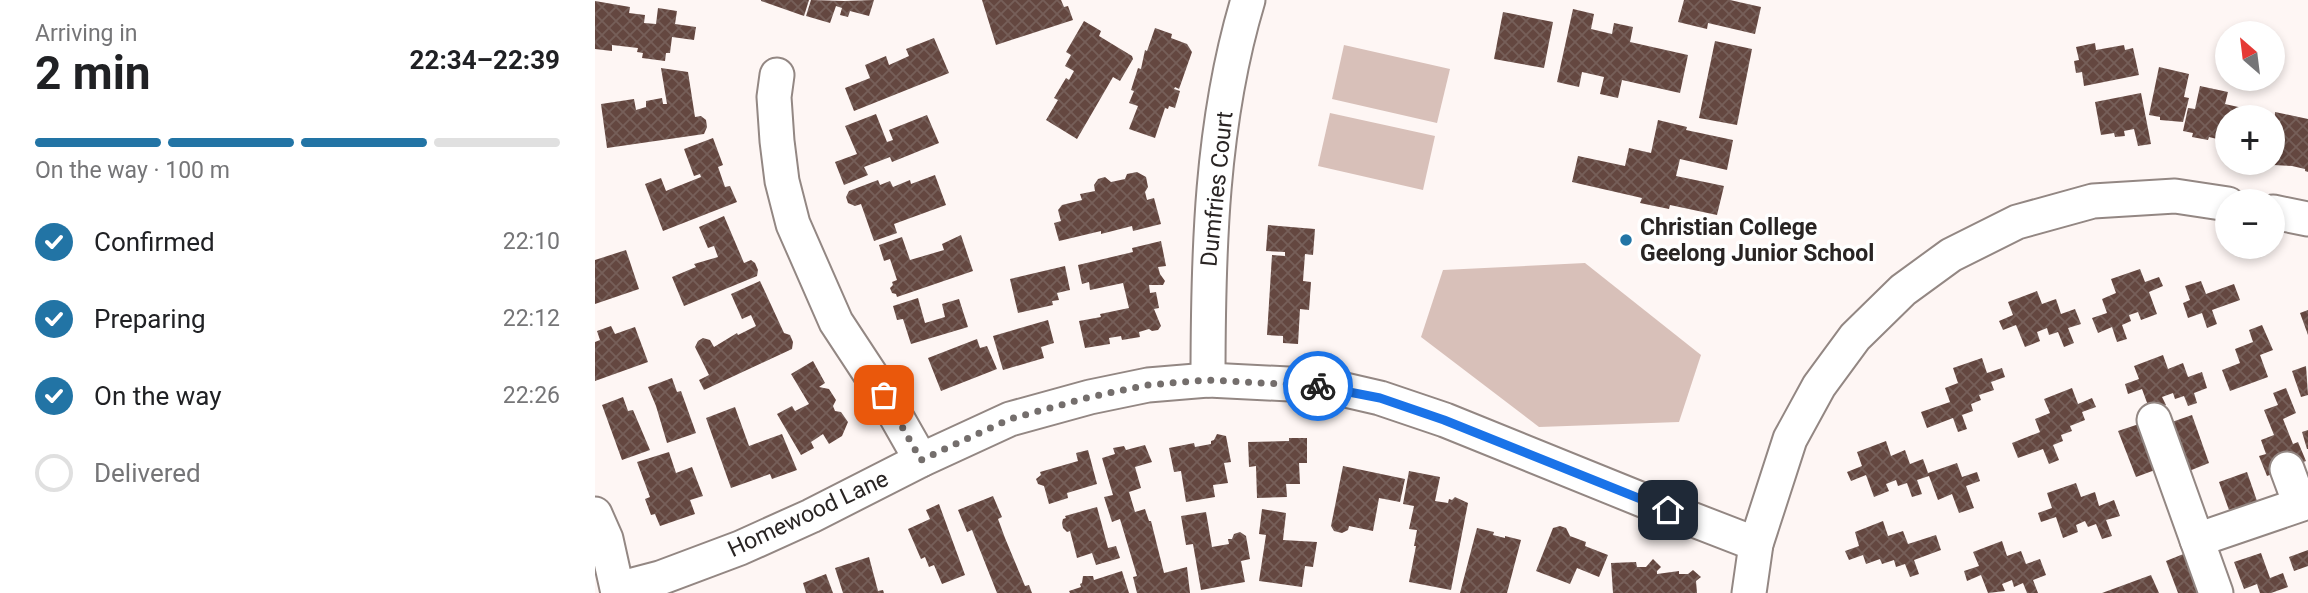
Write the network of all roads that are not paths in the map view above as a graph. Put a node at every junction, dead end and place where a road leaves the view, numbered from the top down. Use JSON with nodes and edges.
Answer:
{"nodes":[{"id":1,"x":1248,"y":0,"type":"edge"},
{"id":2,"x":777,"y":75,"type":"dead end"},
{"id":3,"x":2215,"y":202,"type":"edge"},
{"id":4,"x":2285,"y":214,"type":"edge"},
{"id":5,"x":2308,"y":219,"type":"edge"},
{"id":6,"x":1208,"y":380,"type":"junction"},
{"id":7,"x":2154,"y":420,"type":"dead end"},
{"id":8,"x":921,"y":460,"type":"junction"},
{"id":9,"x":2287,"y":470,"type":"dead end"},
{"id":10,"x":2304,"y":503,"type":"edge"},
{"id":11,"x":595,"y":514,"type":"edge"},
{"id":12,"x":2197,"y":540,"type":"junction"},
{"id":13,"x":1756,"y":544,"type":"junction"},
{"id":14,"x":618,"y":591,"type":"edge"},
{"id":15,"x":1749,"y":593,"type":"edge"},
{"id":16,"x":2216,"y":593,"type":"edge"}],
"edges":[{"from":1,"to":6,"type":"street","name":"Dumfries Court"},
{"from":2,"to":8,"type":"street"},
{"from":3,"to":13,"type":"street"},
{"from":4,"to":5,"type":"street"},
{"from":6,"to":8,"type":"street","name":"Homewood Lane"},
{"from":6,"to":13,"type":"street","name":"Homewood Lane"},
{"from":7,"to":12,"type":"street"},
{"from":8,"to":14,"type":"street","name":"Homewood Lane"},
{"from":9,"to":10,"type":"street"},
{"from":10,"to":12,"type":"street"},
{"from":11,"to":14,"type":"street"},
{"from":12,"to":16,"type":"street"},
{"from":13,"to":15,"type":"street"}]}
